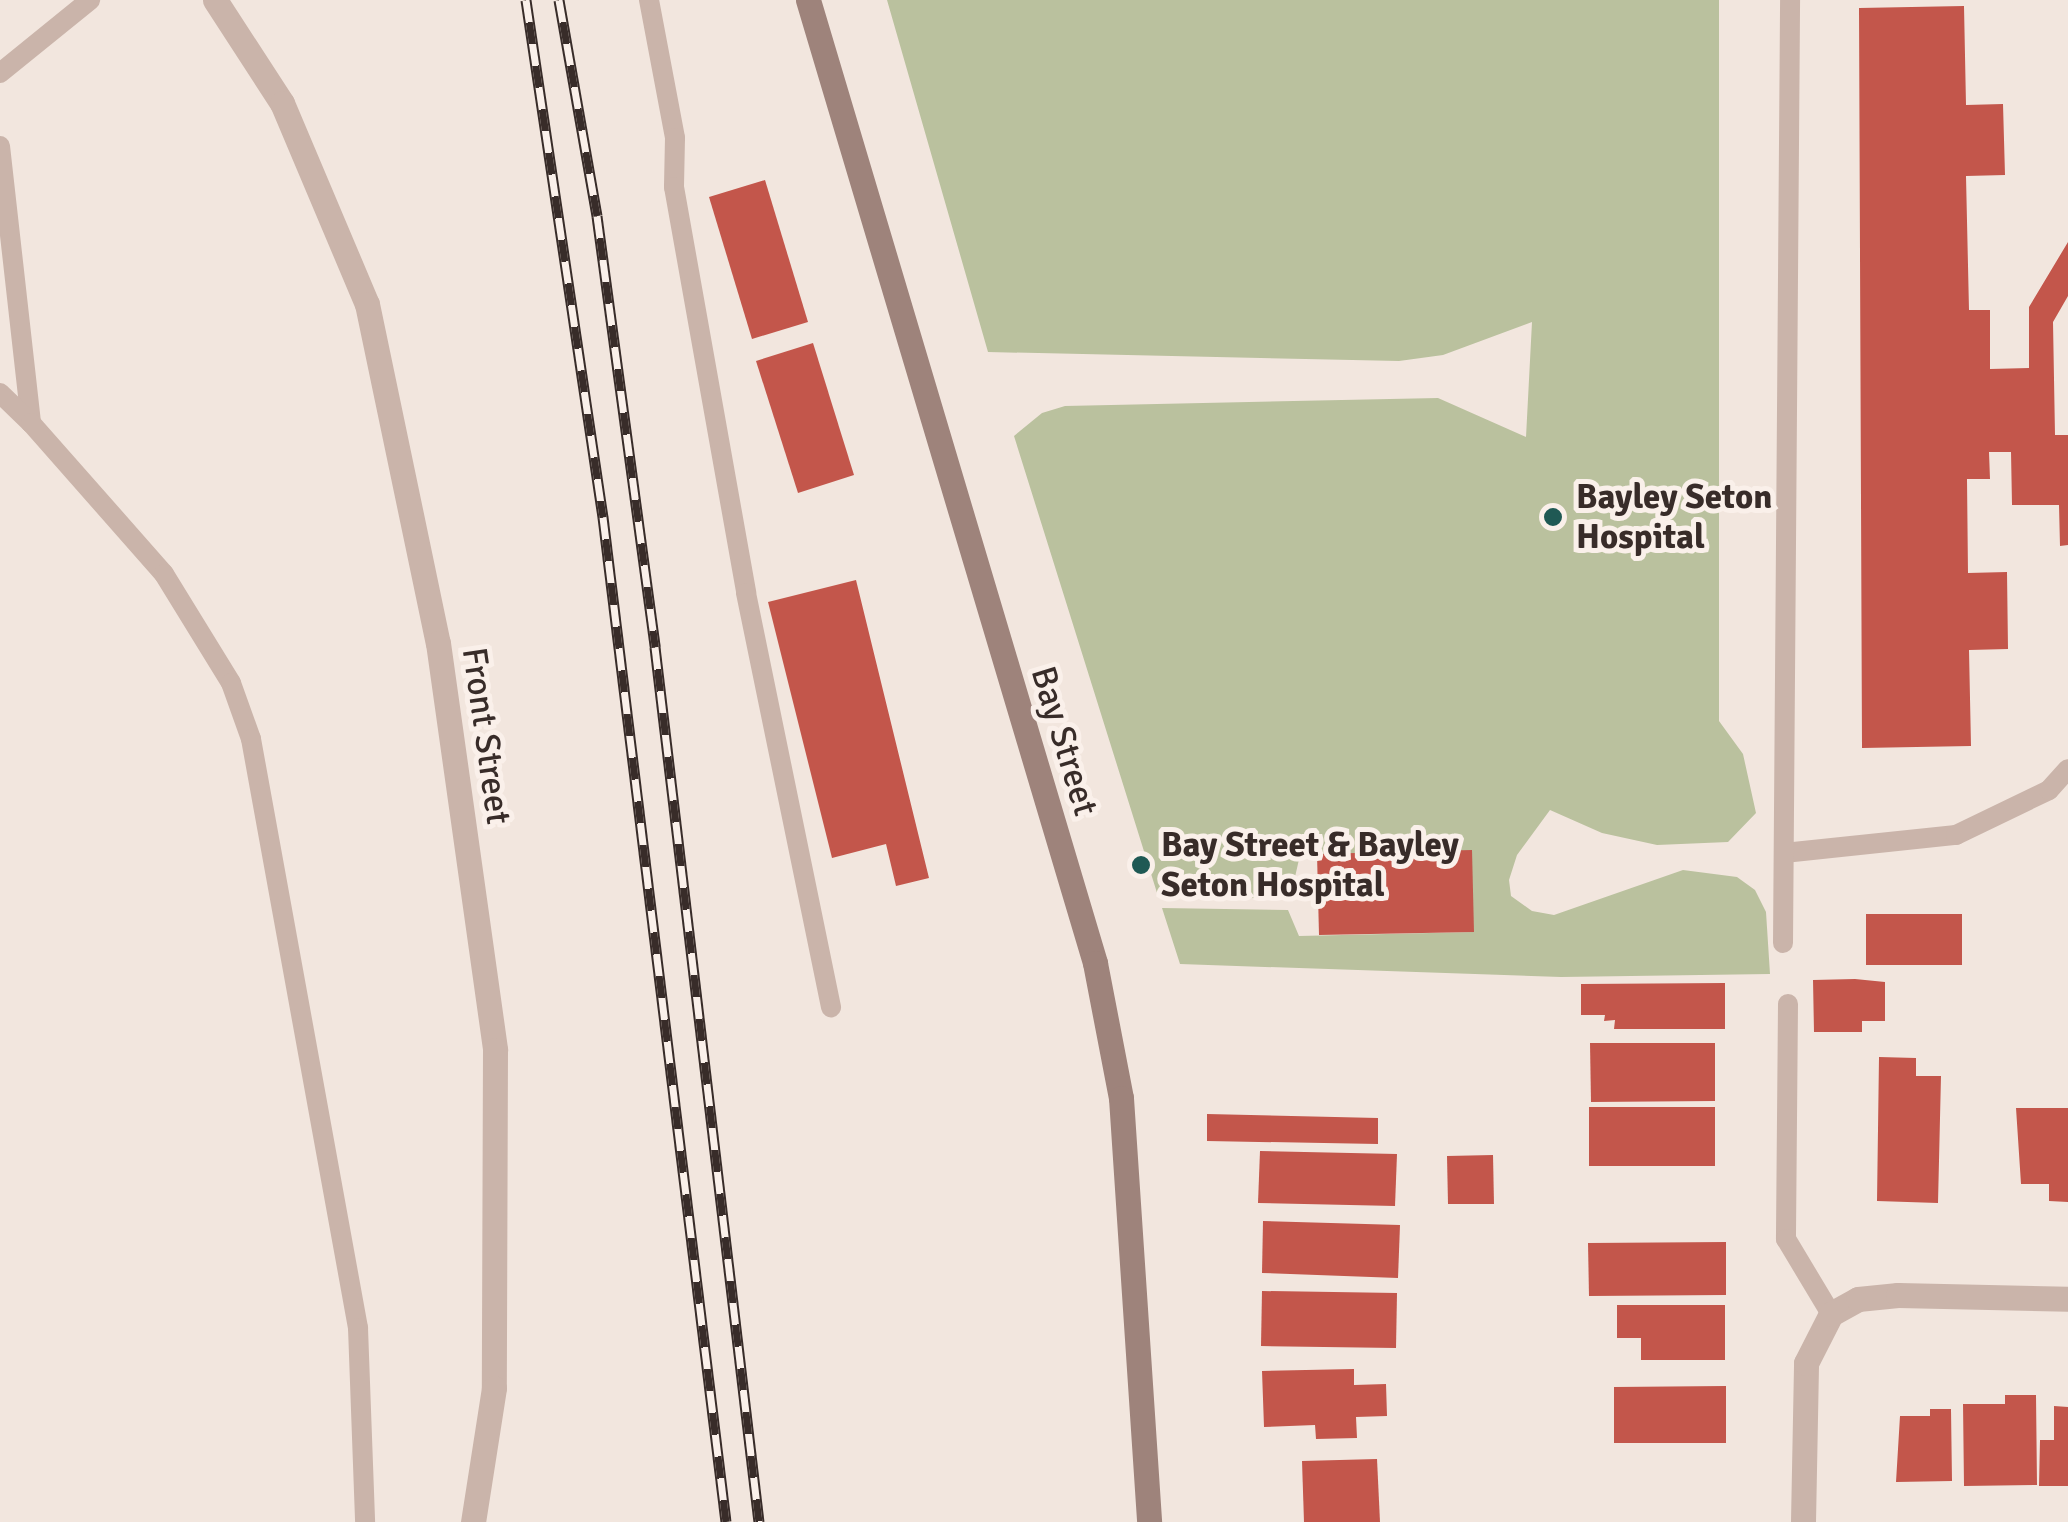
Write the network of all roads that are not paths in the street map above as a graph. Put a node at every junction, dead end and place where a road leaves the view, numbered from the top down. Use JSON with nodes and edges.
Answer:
{"nodes":[{"id":1,"x":90,"y":0,"type":"edge"},
{"id":2,"x":215,"y":0,"type":"edge"},
{"id":3,"x":649,"y":0,"type":"edge"},
{"id":4,"x":808,"y":0,"type":"edge"},
{"id":5,"x":1790,"y":0,"type":"edge"},
{"id":6,"x":0,"y":73,"type":"edge"},
{"id":7,"x":0,"y":146,"type":"edge"},
{"id":8,"x":0,"y":393,"type":"edge"},
{"id":9,"x":31,"y":423,"type":"junction"},
{"id":10,"x":2068,"y":769,"type":"edge"},
{"id":11,"x":1784,"y":852,"type":"junction"},
{"id":12,"x":1783,"y":942,"type":"dead end"},
{"id":13,"x":1788,"y":1004,"type":"dead end"},
{"id":14,"x":831,"y":1007,"type":"dead end"},
{"id":15,"x":2068,"y":1298,"type":"edge"},
{"id":16,"x":1830,"y":1314,"type":"junction"},
{"id":17,"x":365,"y":1522,"type":"edge"},
{"id":18,"x":473,"y":1522,"type":"edge"},
{"id":19,"x":1149,"y":1522,"type":"edge"},
{"id":20,"x":1804,"y":1522,"type":"edge"}],
"edges":[{"from":1,"to":6,"type":"lane"},
{"from":2,"to":18,"type":"street","name":"Front Street"},
{"from":3,"to":14,"type":"lane"},
{"from":4,"to":19,"type":"main road","name":"Bay Street"},
{"from":5,"to":11,"type":"lane"},
{"from":7,"to":9,"type":"lane"},
{"from":8,"to":9,"type":"lane"},
{"from":9,"to":17,"type":"lane"},
{"from":10,"to":11,"type":"lane"},
{"from":11,"to":12,"type":"lane"},
{"from":13,"to":16,"type":"lane"},
{"from":15,"to":16,"type":"street"},
{"from":16,"to":20,"type":"street"}]}
